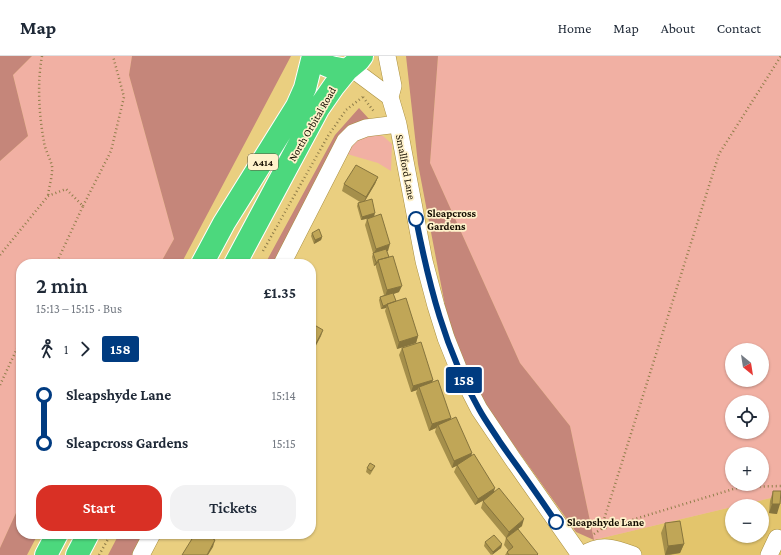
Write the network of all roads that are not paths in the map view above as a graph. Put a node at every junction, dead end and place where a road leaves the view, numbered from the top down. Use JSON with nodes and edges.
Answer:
{"nodes":[{"id":1,"x":314,"y":56,"type":"edge"},
{"id":2,"x":387,"y":56,"type":"edge"},
{"id":3,"x":353,"y":64,"type":"edge"},
{"id":4,"x":390,"y":98,"type":"junction"},
{"id":5,"x":398,"y":124,"type":"junction"},
{"id":6,"x":205,"y":259,"type":"edge"},
{"id":7,"x":238,"y":259,"type":"edge"},
{"id":8,"x":285,"y":259,"type":"edge"},
{"id":9,"x":777,"y":538,"type":"dead end"},
{"id":10,"x":54,"y":539,"type":"edge"},
{"id":11,"x":85,"y":539,"type":"edge"},
{"id":12,"x":149,"y":539,"type":"edge"},
{"id":13,"x":579,"y":552,"type":"edge"},
{"id":14,"x":46,"y":555,"type":"edge"},
{"id":15,"x":77,"y":555,"type":"edge"},
{"id":16,"x":141,"y":555,"type":"edge"},
{"id":17,"x":633,"y":555,"type":"edge"},
{"id":18,"x":769,"y":555,"type":"edge"}],
"edges":[{"from":1,"to":3,"type":"highway","number":"A414"},
{"from":1,"to":6,"type":"highway","name":"North Orbital Road","number":"A414"},
{"from":2,"to":4,"type":"street","name":"Smallford Lane"},
{"from":3,"to":4,"type":"street"},
{"from":3,"to":7,"type":"highway","name":"North Orbital Road","number":"A414"},
{"from":4,"to":5,"type":"street","name":"Smallford Lane"},
{"from":5,"to":8,"type":"street"},
{"from":5,"to":13,"type":"street","name":"Smallford Lane"},
{"from":9,"to":18,"type":"street"},
{"from":10,"to":14,"type":"highway"},
{"from":11,"to":15,"type":"highway"},
{"from":12,"to":16,"type":"street"},
{"from":13,"to":17,"type":"street"}]}
